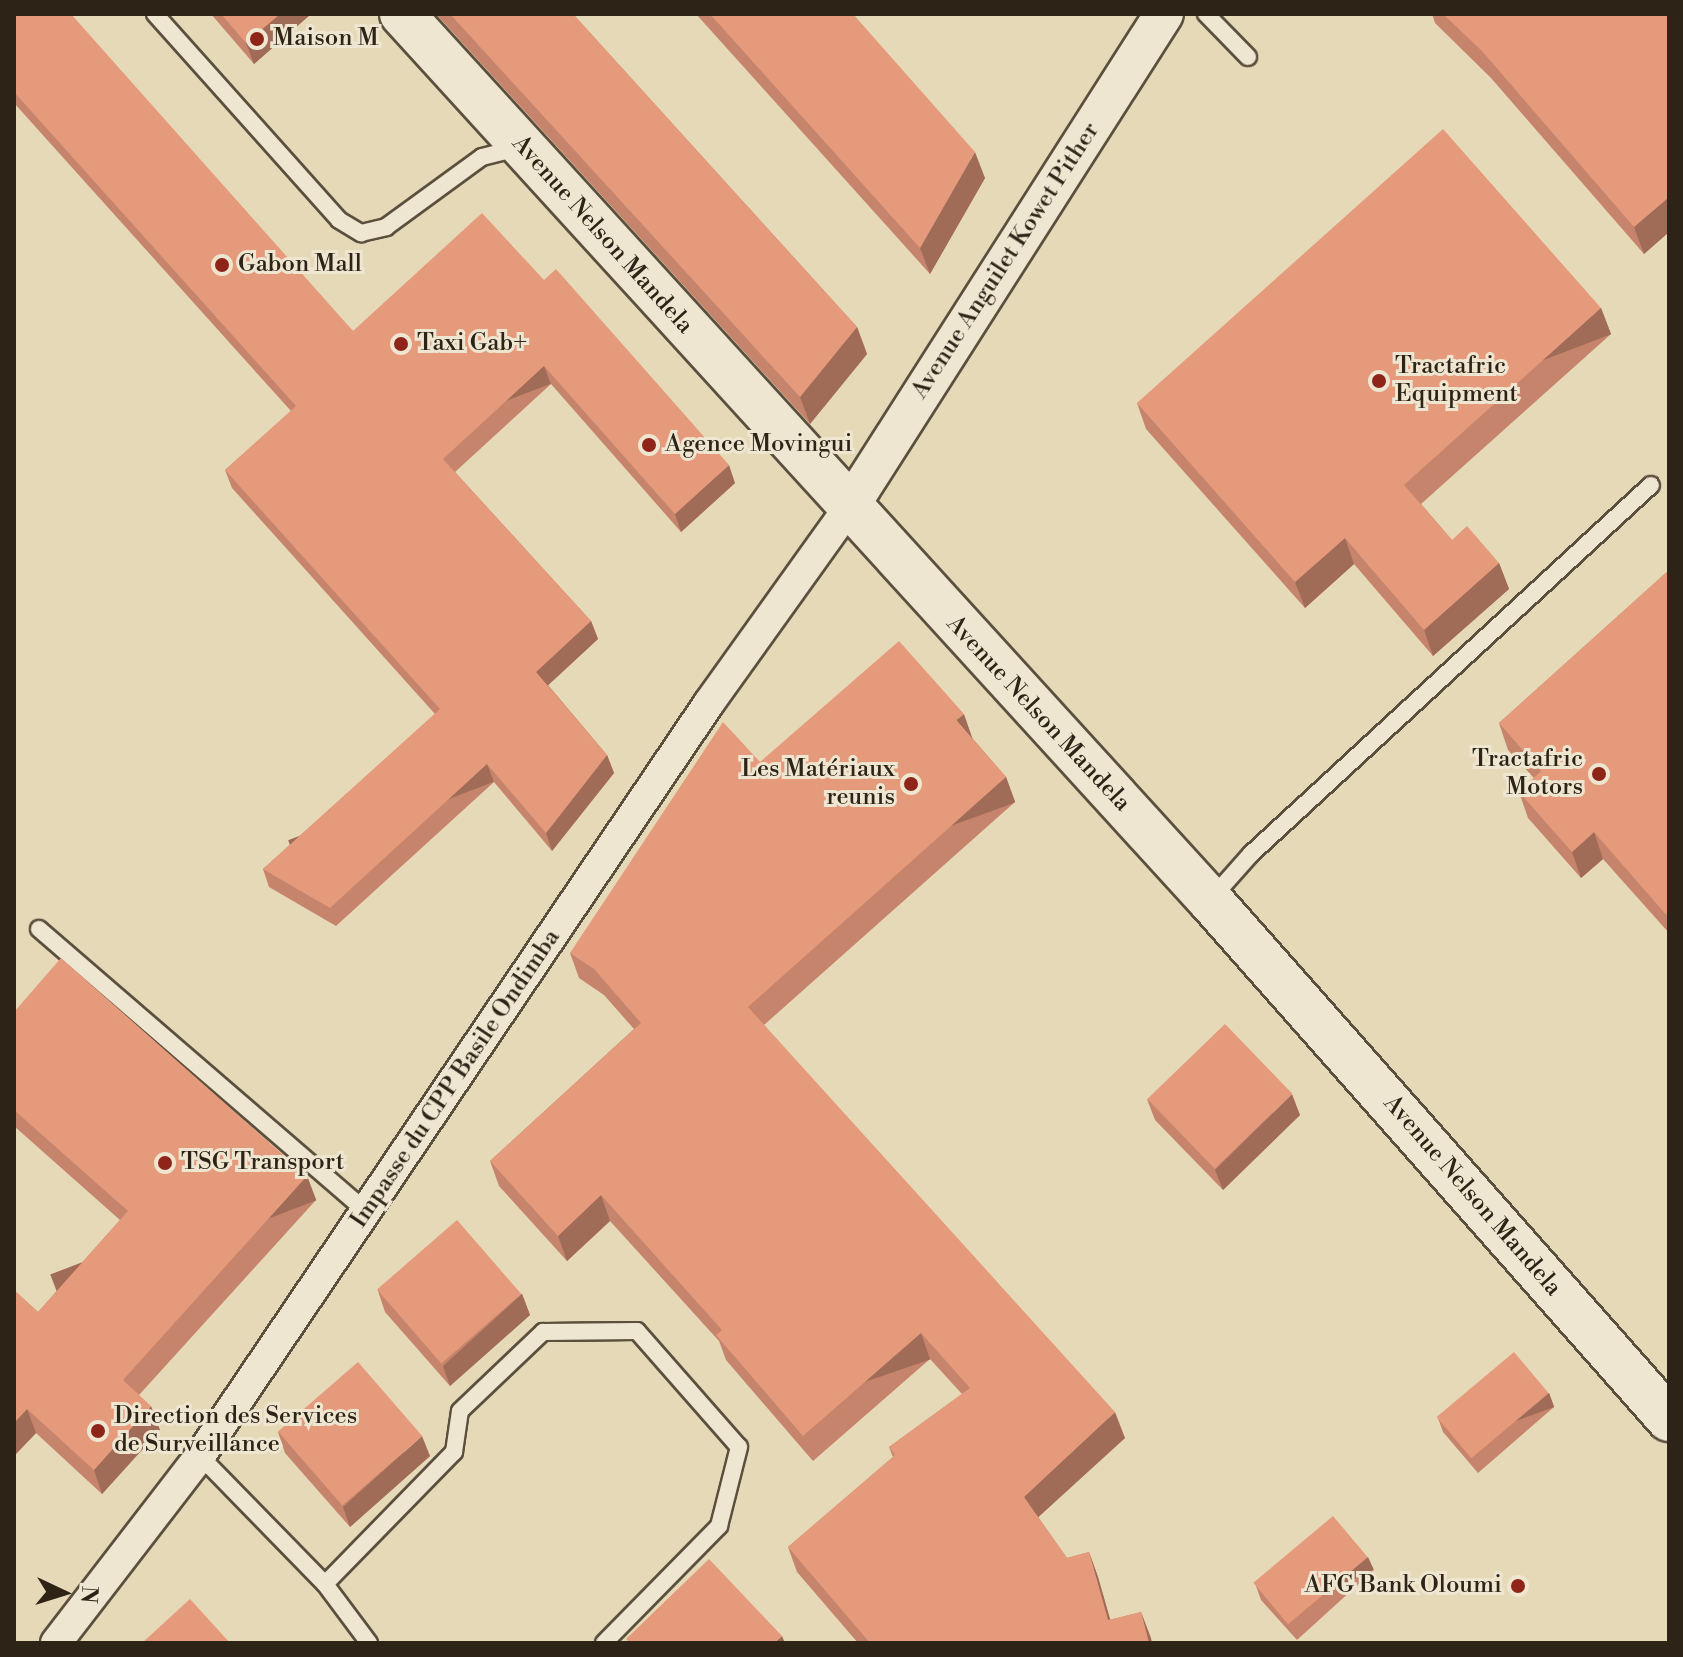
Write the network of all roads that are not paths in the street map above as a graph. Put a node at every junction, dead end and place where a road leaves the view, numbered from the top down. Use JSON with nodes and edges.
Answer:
{"nodes":[{"id":1,"x":155,"y":14,"type":"edge"},
{"id":2,"x":402,"y":14,"type":"edge"},
{"id":3,"x":1164,"y":14,"type":"edge"},
{"id":4,"x":1206,"y":14,"type":"edge"},
{"id":5,"x":1248,"y":57,"type":"dead end"},
{"id":6,"x":522,"y":146,"type":"junction"},
{"id":7,"x":1651,"y":485,"type":"dead end"},
{"id":8,"x":848,"y":509,"type":"junction"},
{"id":9,"x":1210,"y":900,"type":"junction"},
{"id":10,"x":39,"y":929,"type":"dead end"},
{"id":11,"x":367,"y":1212,"type":"junction"},
{"id":12,"x":1669,"y":1419,"type":"edge"},
{"id":13,"x":200,"y":1456,"type":"junction"},
{"id":14,"x":325,"y":1584,"type":"junction"},
{"id":15,"x":56,"y":1643,"type":"edge"},
{"id":16,"x":369,"y":1643,"type":"edge"},
{"id":17,"x":604,"y":1643,"type":"edge"}],
"edges":[{"from":1,"to":6,"type":"lane"},
{"from":2,"to":6,"type":"main road","name":"Avenue Nelson Mandela"},
{"from":3,"to":8,"type":"street","name":"Avenue Anguilet Kowet Pither"},
{"from":4,"to":5,"type":"lane"},
{"from":6,"to":8,"type":"main road","name":"Avenue Nelson Mandela"},
{"from":7,"to":9,"type":"lane"},
{"from":8,"to":9,"type":"main road","name":"Avenue Nelson Mandela"},
{"from":8,"to":11,"type":"street","name":"Impasse du CPP Basile Ondimba"},
{"from":9,"to":12,"type":"main road","name":"Avenue Nelson Mandela"},
{"from":10,"to":11,"type":"lane"},
{"from":11,"to":13,"type":"street","name":"Impasse du CPP Basile Ondimba"},
{"from":13,"to":14,"type":"lane"},
{"from":13,"to":15,"type":"street","name":"Impasse du CPP Basile Ondimba"},
{"from":14,"to":16,"type":"lane"},
{"from":14,"to":17,"type":"lane"}]}
